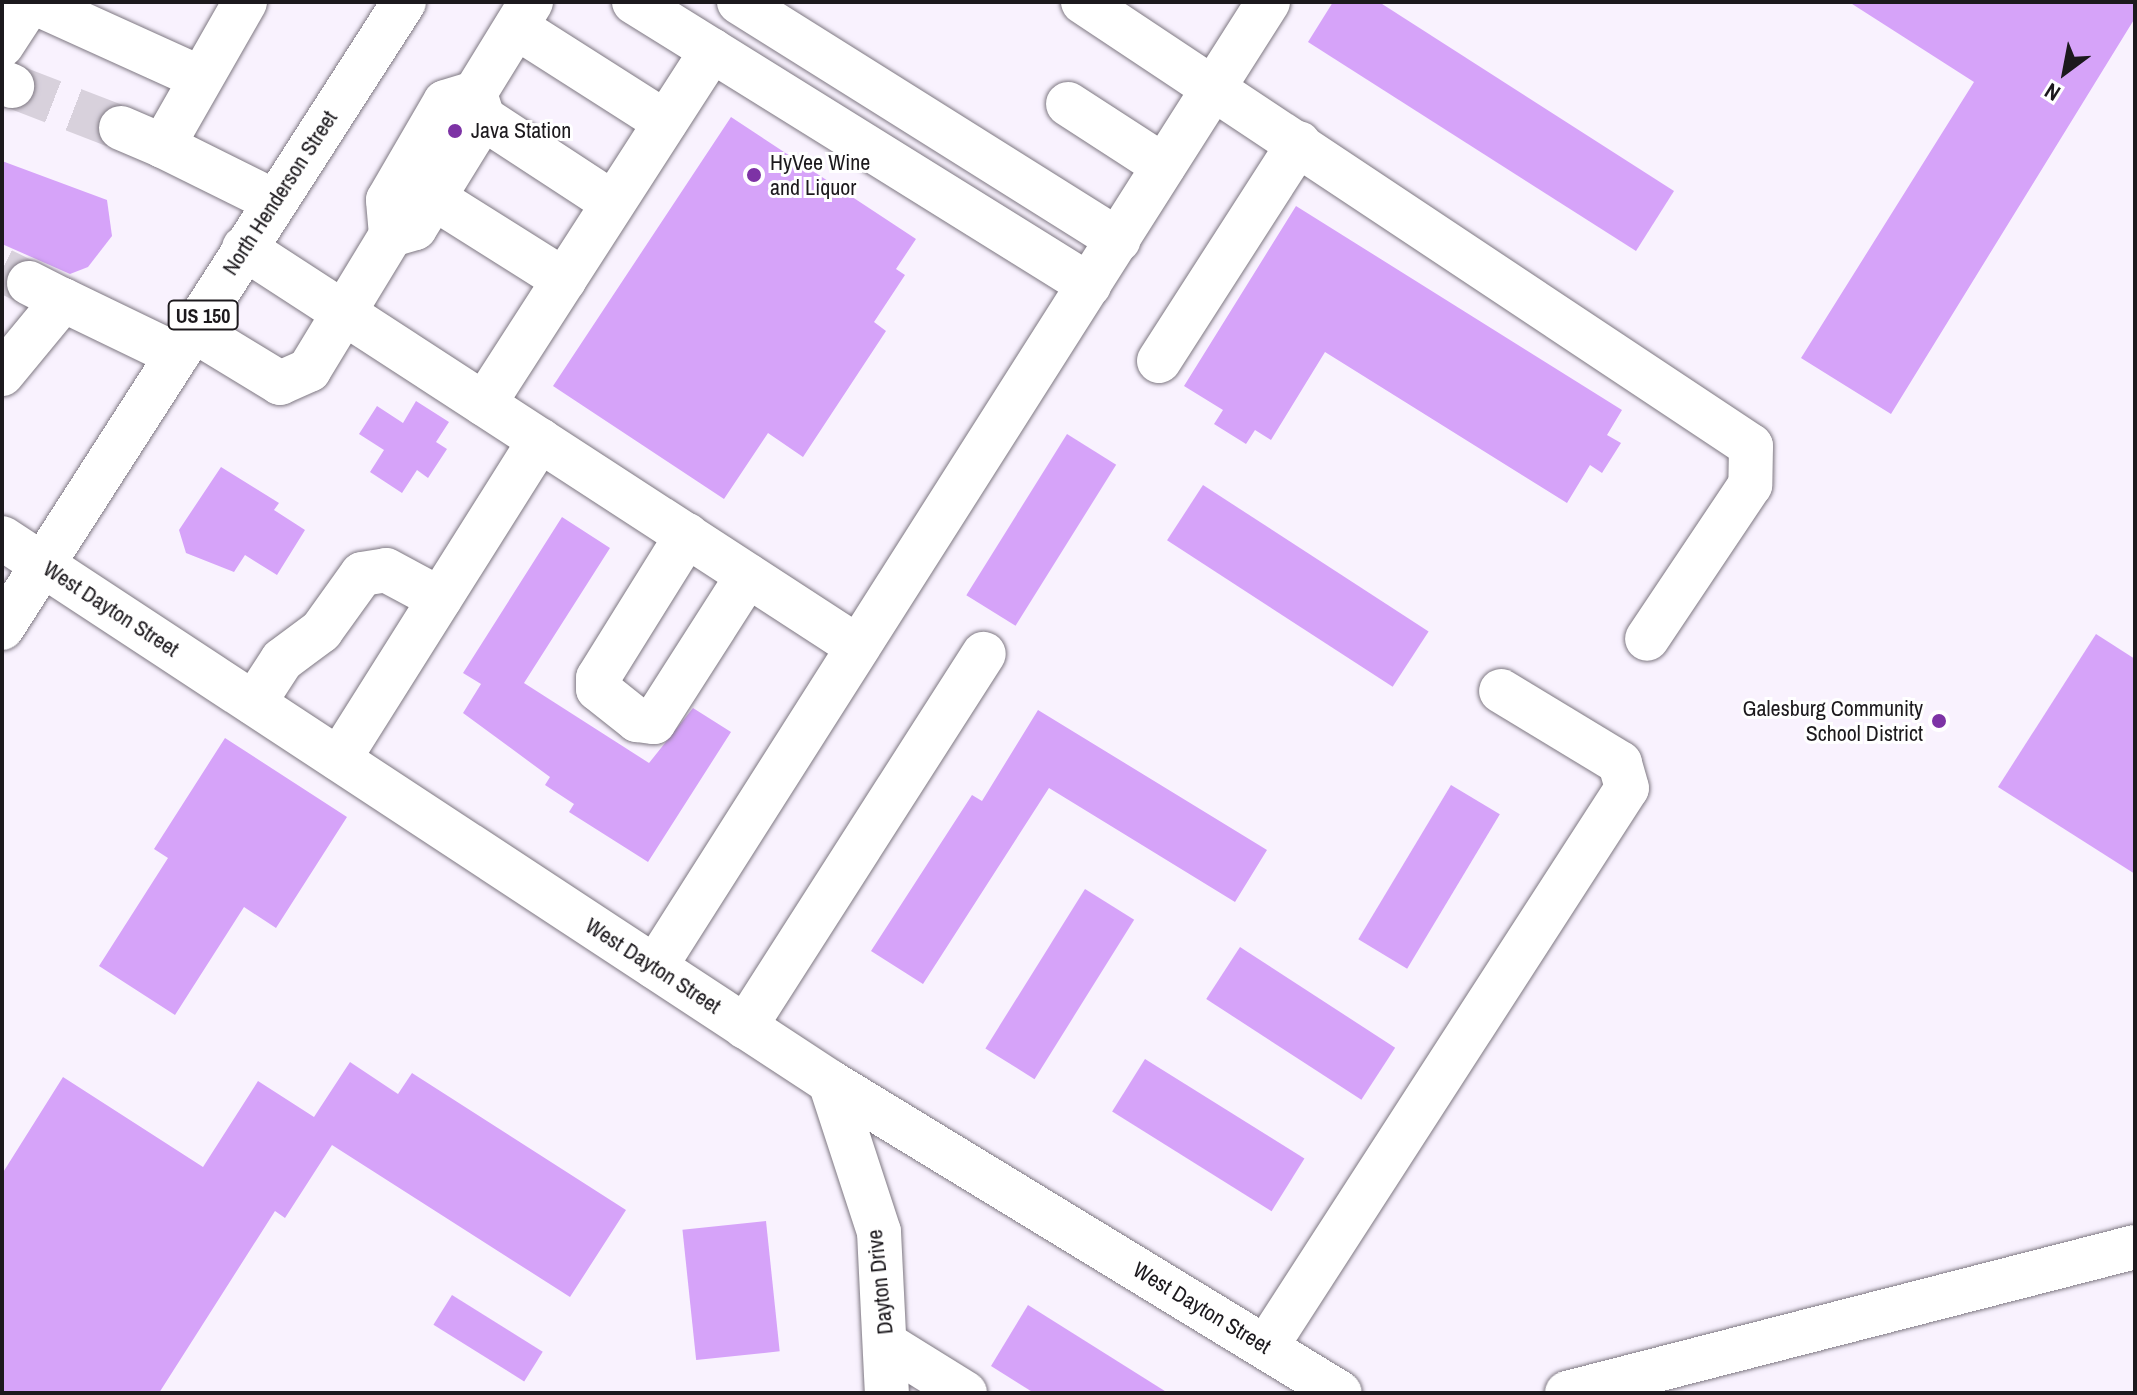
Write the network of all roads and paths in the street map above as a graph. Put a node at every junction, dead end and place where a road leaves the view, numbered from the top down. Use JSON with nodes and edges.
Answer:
{"nodes":[{"id":1,"x":32,"y":2,"type":"edge"},
{"id":2,"x":245,"y":2,"type":"edge"},
{"id":3,"x":404,"y":2,"type":"edge"},
{"id":4,"x":634,"y":2,"type":"edge"},
{"id":5,"x":739,"y":2,"type":"edge"},
{"id":6,"x":1083,"y":2,"type":"edge"},
{"id":7,"x":1268,"y":2,"type":"edge"},
{"id":8,"x":524,"y":15,"type":"edge"},
{"id":9,"x":712,"y":50,"type":"junction"},
{"id":10,"x":5,"y":71,"type":"edge"},
{"id":11,"x":198,"y":77,"type":"junction"},
{"id":12,"x":1214,"y":87,"type":"junction"},
{"id":13,"x":1068,"y":104,"type":"dead end"},
{"id":14,"x":479,"y":106,"type":"junction"},
{"id":15,"x":665,"y":122,"type":"junction"},
{"id":16,"x":121,"y":128,"type":"tunnel mouth"},
{"id":17,"x":1299,"y":143,"type":"junction"},
{"id":18,"x":163,"y":146,"type":"junction"},
{"id":19,"x":1164,"y":166,"type":"junction"},
{"id":20,"x":434,"y":198,"type":"junction"},
{"id":21,"x":274,"y":201,"type":"junction"},
{"id":22,"x":613,"y":203,"type":"junction"},
{"id":23,"x":391,"y":235,"type":"junction"},
{"id":24,"x":1118,"y":240,"type":"junction"},
{"id":25,"x":244,"y":248,"type":"junction"},
{"id":26,"x":564,"y":280,"type":"junction"},
{"id":27,"x":1089,"y":285,"type":"junction"},
{"id":28,"x":344,"y":313,"type":"junction"},
{"id":29,"x":185,"y":343,"type":"junction"},
{"id":30,"x":1159,"y":361,"type":"dead end"},
{"id":31,"x":2,"y":374,"type":"edge"},
{"id":32,"x":484,"y":404,"type":"junction"},
{"id":33,"x":540,"y":440,"type":"junction"},
{"id":34,"x":687,"y":535,"type":"junction"},
{"id":35,"x":2,"y":538,"type":"edge"},
{"id":36,"x":42,"y":564,"type":"junction"},
{"id":37,"x":748,"y":575,"type":"junction"},
{"id":38,"x":440,"y":599,"type":"junction"},
{"id":39,"x":2,"y":628,"type":"edge"},
{"id":40,"x":1647,"y":639,"type":"dead end"},
{"id":41,"x":858,"y":647,"type":"junction"},
{"id":42,"x":984,"y":654,"type":"dead end"},
{"id":43,"x":1501,"y":691,"type":"dead end"},
{"id":44,"x":254,"y":703,"type":"junction"},
{"id":45,"x":339,"y":759,"type":"junction"},
{"id":46,"x":655,"y":967,"type":"junction"},
{"id":47,"x":745,"y":1027,"type":"junction"},
{"id":48,"x":830,"y":1082,"type":"junction"},
{"id":49,"x":2135,"y":1247,"type":"edge"},
{"id":50,"x":886,"y":1344,"type":"junction"},
{"id":51,"x":1266,"y":1347,"type":"junction"},
{"id":52,"x":1327,"y":1385,"type":"edge"},
{"id":53,"x":887,"y":1393,"type":"edge"},
{"id":54,"x":965,"y":1393,"type":"edge"},
{"id":55,"x":1567,"y":1393,"type":"edge"}],
"edges":[{"from":1,"to":10,"type":"street"},
{"from":1,"to":11,"type":"street"},
{"from":2,"to":11,"type":"street"},
{"from":3,"to":21,"type":"street","name":"North Henderson Street","number":"US 150"},
{"from":4,"to":9,"type":"street"},
{"from":5,"to":24,"type":"street"},
{"from":6,"to":12,"type":"street"},
{"from":7,"to":12,"type":"street"},
{"from":8,"to":14,"type":"street"},
{"from":8,"to":15,"type":"street"},
{"from":9,"to":15,"type":"street"},
{"from":9,"to":27,"type":"street"},
{"from":11,"to":18,"type":"street"},
{"from":12,"to":17,"type":"street"},
{"from":12,"to":19,"type":"street"},
{"from":13,"to":19,"type":"street"},
{"from":14,"to":20,"type":"street"},
{"from":14,"to":22,"type":"street"},
{"from":14,"to":23,"type":"street"},
{"from":15,"to":22,"type":"street"},
{"from":16,"to":18,"type":"street"},
{"from":17,"to":30,"type":"street"},
{"from":17,"to":40,"type":"street"},
{"from":18,"to":21,"type":"street"},
{"from":19,"to":24,"type":"street"},
{"from":20,"to":23,"type":"street"},
{"from":20,"to":26,"type":"street"},
{"from":21,"to":25,"type":"street","name":"North Henderson Street","number":"US 150"},
{"from":22,"to":26,"type":"street"},
{"from":23,"to":28,"type":"street"},
{"from":24,"to":27,"type":"street"},
{"from":25,"to":28,"type":"street"},
{"from":25,"to":29,"type":"street","name":"North Henderson Street","number":"US 150"},
{"from":26,"to":32,"type":"street"},
{"from":27,"to":41,"type":"street"},
{"from":28,"to":29,"type":"street"},
{"from":28,"to":32,"type":"street"},
{"from":29,"to":31,"type":"street"},
{"from":29,"to":36,"type":"street","name":"North Henderson Street","number":"US 150"},
{"from":32,"to":33,"type":"street"},
{"from":33,"to":34,"type":"street"},
{"from":33,"to":38,"type":"street"},
{"from":34,"to":37,"type":"street"},
{"from":34,"to":37,"type":"street"},
{"from":35,"to":36,"type":"street","name":"West Dayton Street"},
{"from":36,"to":39,"type":"street","name":"North Henderson Street","number":"US 150"},
{"from":36,"to":44,"type":"street","name":"West Dayton Street"},
{"from":37,"to":41,"type":"street"},
{"from":38,"to":44,"type":"street"},
{"from":38,"to":45,"type":"street"},
{"from":41,"to":46,"type":"street"},
{"from":42,"to":47,"type":"street"},
{"from":43,"to":51,"type":"street"},
{"from":44,"to":45,"type":"street","name":"West Dayton Street"},
{"from":45,"to":46,"type":"street","name":"West Dayton Street"},
{"from":46,"to":47,"type":"street","name":"West Dayton Street"},
{"from":47,"to":48,"type":"street","name":"West Dayton Street"},
{"from":48,"to":50,"type":"street","name":"Dayton Drive"},
{"from":48,"to":51,"type":"street","name":"West Dayton Street"},
{"from":49,"to":55,"type":"street"},
{"from":50,"to":53,"type":"street","name":"Dayton Drive"},
{"from":50,"to":54,"type":"street"},
{"from":51,"to":52,"type":"street","name":"West Dayton Street"}]}
